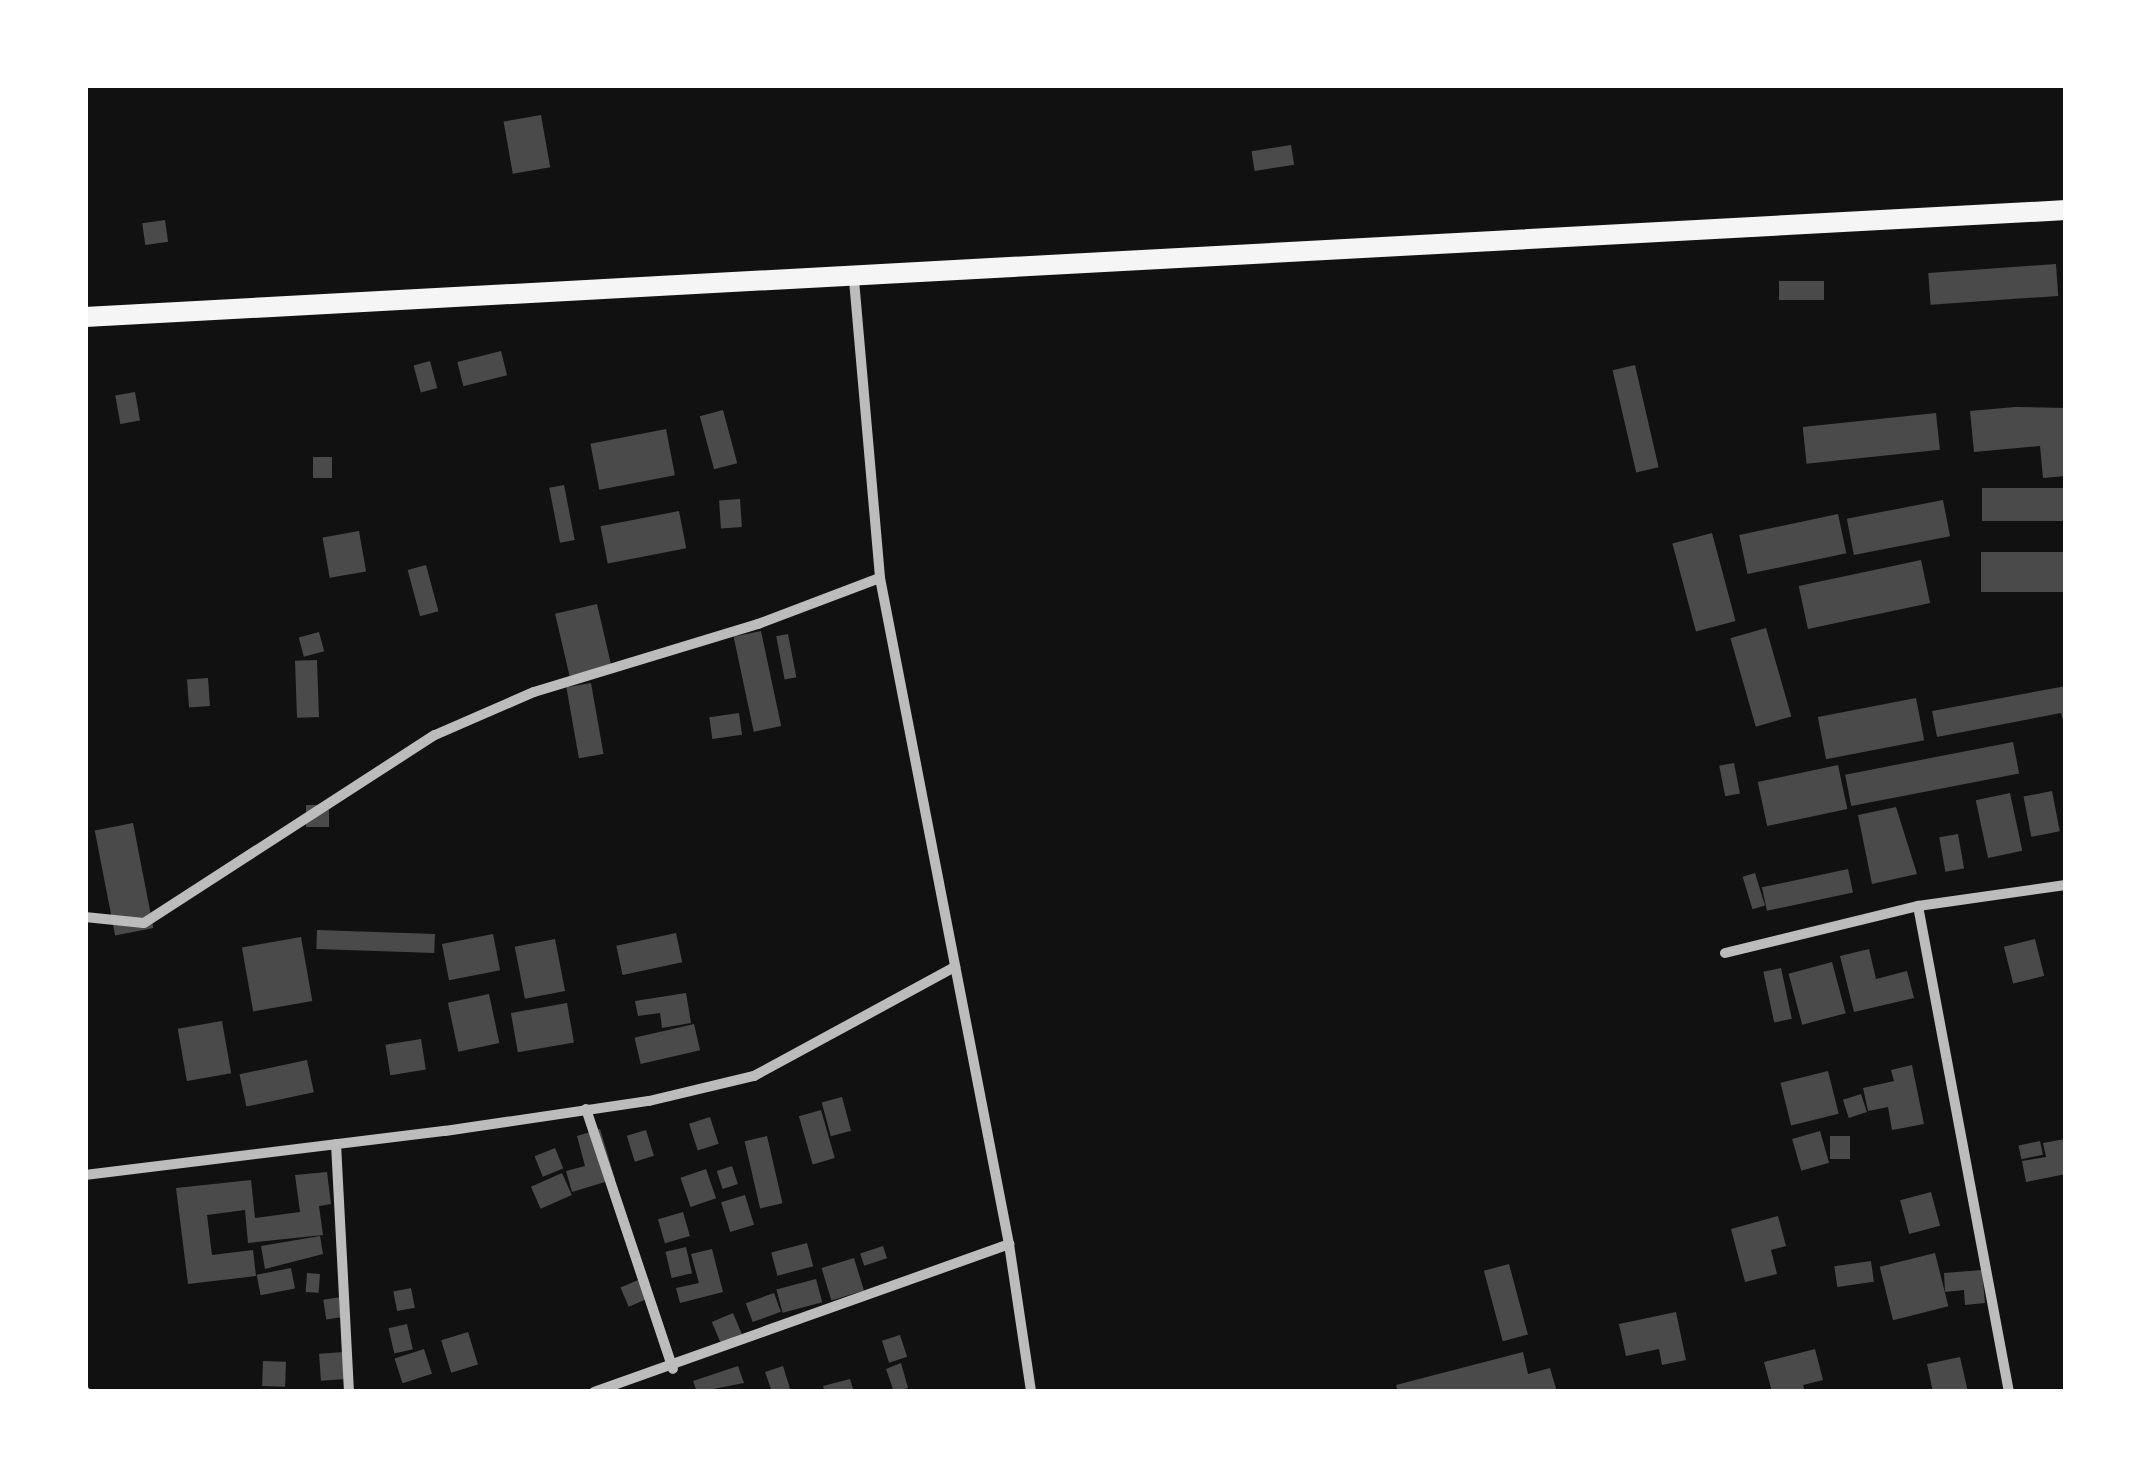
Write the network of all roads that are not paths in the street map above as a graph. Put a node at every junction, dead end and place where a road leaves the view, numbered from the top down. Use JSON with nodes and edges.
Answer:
{"nodes":[{"id":1,"x":2066,"y":210,"type":"edge"},
{"id":2,"x":854,"y":280,"type":"junction"},
{"id":3,"x":85,"y":317,"type":"edge"},
{"id":4,"x":880,"y":578,"type":"junction"},
{"id":5,"x":2066,"y":885,"type":"edge"},
{"id":6,"x":1918,"y":906,"type":"junction"},
{"id":7,"x":85,"y":917,"type":"edge"},
{"id":8,"x":1725,"y":953,"type":"dead end"},
{"id":9,"x":955,"y":967,"type":"junction"},
{"id":10,"x":586,"y":1109,"type":"junction"},
{"id":11,"x":336,"y":1144,"type":"junction"},
{"id":12,"x":85,"y":1174,"type":"edge"},
{"id":13,"x":1009,"y":1244,"type":"junction"},
{"id":14,"x":673,"y":1369,"type":"junction"},
{"id":15,"x":349,"y":1392,"type":"edge"},
{"id":16,"x":594,"y":1392,"type":"edge"},
{"id":17,"x":1031,"y":1392,"type":"edge"},
{"id":18,"x":2008,"y":1392,"type":"edge"}],
"edges":[{"from":1,"to":2,"type":"main road"},
{"from":2,"to":3,"type":"main road"},
{"from":2,"to":4,"type":"street"},
{"from":4,"to":7,"type":"street"},
{"from":4,"to":9,"type":"street"},
{"from":5,"to":6,"type":"street"},
{"from":6,"to":8,"type":"street"},
{"from":6,"to":18,"type":"street"},
{"from":9,"to":10,"type":"street"},
{"from":9,"to":13,"type":"street"},
{"from":10,"to":11,"type":"street"},
{"from":10,"to":14,"type":"street"},
{"from":11,"to":12,"type":"street"},
{"from":11,"to":15,"type":"street"},
{"from":13,"to":14,"type":"street"},
{"from":13,"to":17,"type":"street"},
{"from":14,"to":16,"type":"street"}]}
